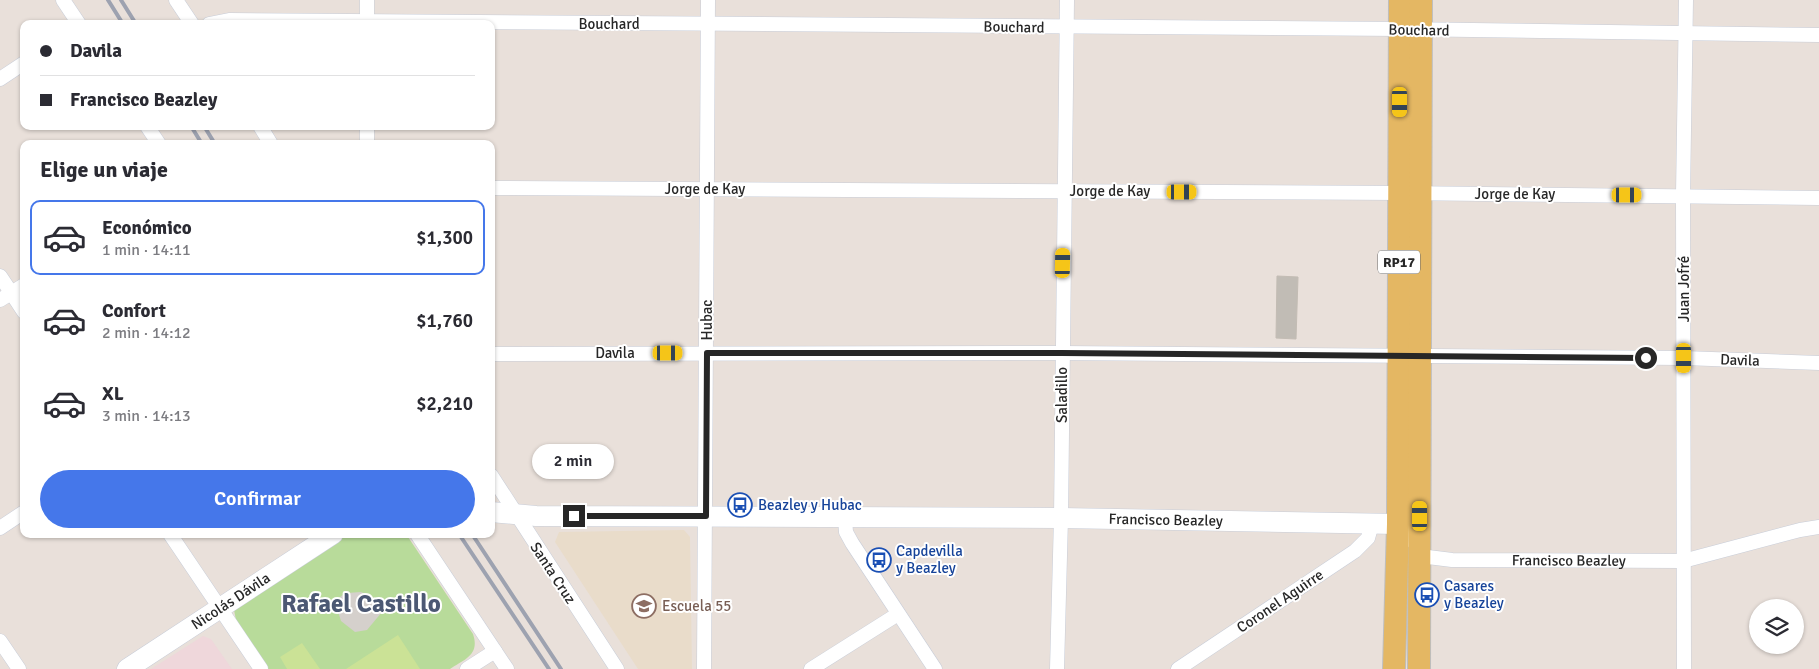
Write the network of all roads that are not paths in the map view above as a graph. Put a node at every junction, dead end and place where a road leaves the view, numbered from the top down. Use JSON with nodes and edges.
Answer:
{"nodes":[{"id":1,"x":63,"y":0,"type":"edge"},
{"id":2,"x":176,"y":0,"type":"edge"},
{"id":3,"x":367,"y":0,"type":"edge"},
{"id":4,"x":708,"y":0,"type":"edge"},
{"id":5,"x":1066,"y":0,"type":"edge"},
{"id":6,"x":1400,"y":0,"type":"edge"},
{"id":7,"x":1421,"y":0,"type":"edge"},
{"id":8,"x":1686,"y":0,"type":"edge"},
{"id":9,"x":76,"y":20,"type":"edge"},
{"id":10,"x":189,"y":20,"type":"edge"},
{"id":11,"x":367,"y":20,"type":"edge"},
{"id":12,"x":495,"y":23,"type":"edge"},
{"id":13,"x":708,"y":24,"type":"junction"},
{"id":14,"x":1067,"y":28,"type":"junction"},
{"id":15,"x":1410,"y":30,"type":"junction"},
{"id":16,"x":1686,"y":33,"type":"junction"},
{"id":17,"x":1819,"y":36,"type":"edge"},
{"id":18,"x":20,"y":66,"type":"edge"},
{"id":19,"x":0,"y":79,"type":"edge"},
{"id":20,"x":495,"y":188,"type":"edge"},
{"id":21,"x":706,"y":188,"type":"junction"},
{"id":22,"x":1064,"y":191,"type":"junction"},
{"id":23,"x":1409,"y":194,"type":"junction"},
{"id":24,"x":1684,"y":195,"type":"junction"},
{"id":25,"x":1819,"y":198,"type":"edge"},
{"id":26,"x":0,"y":276,"type":"edge"},
{"id":27,"x":20,"y":287,"type":"edge"},
{"id":28,"x":6,"y":296,"type":"edge"},
{"id":29,"x":20,"y":308,"type":"edge"},
{"id":30,"x":707,"y":353,"type":"junction"},
{"id":31,"x":1062,"y":353,"type":"junction"},
{"id":32,"x":495,"y":354,"type":"edge"},
{"id":33,"x":1398,"y":357,"type":"junction"},
{"id":34,"x":1421,"y":358,"type":"junction"},
{"id":35,"x":1684,"y":358,"type":"junction"},
{"id":36,"x":1819,"y":363,"type":"edge"},
{"id":37,"x":495,"y":481,"type":"edge"},
{"id":38,"x":495,"y":512,"type":"edge"},
{"id":39,"x":516,"y":514,"type":"junction"},
{"id":40,"x":20,"y":515,"type":"edge"},
{"id":41,"x":706,"y":516,"type":"junction"},
{"id":42,"x":845,"y":518,"type":"junction"},
{"id":43,"x":1061,"y":518,"type":"junction"},
{"id":44,"x":1372,"y":524,"type":"junction"},
{"id":45,"x":1398,"y":524,"type":"junction"},
{"id":46,"x":1819,"y":527,"type":"edge"},
{"id":47,"x":0,"y":528,"type":"edge"},
{"id":48,"x":173,"y":538,"type":"edge"},
{"id":49,"x":327,"y":538,"type":"edge"},
{"id":50,"x":421,"y":538,"type":"edge"},
{"id":51,"x":1420,"y":556,"type":"junction"},
{"id":52,"x":1682,"y":561,"type":"junction"},
{"id":53,"x":220,"y":608,"type":"junction"},
{"id":54,"x":898,"y":614,"type":"junction"},
{"id":55,"x":0,"y":641,"type":"edge"},
{"id":56,"x":495,"y":651,"type":"junction"},
{"id":57,"x":19,"y":669,"type":"edge"},
{"id":58,"x":127,"y":669,"type":"edge"},
{"id":59,"x":261,"y":669,"type":"edge"},
{"id":60,"x":466,"y":669,"type":"edge"},
{"id":61,"x":507,"y":669,"type":"edge"},
{"id":62,"x":617,"y":669,"type":"edge"},
{"id":63,"x":704,"y":669,"type":"edge"},
{"id":64,"x":811,"y":669,"type":"edge"},
{"id":65,"x":935,"y":669,"type":"edge"},
{"id":66,"x":1057,"y":669,"type":"edge"},
{"id":67,"x":1178,"y":669,"type":"edge"},
{"id":68,"x":1394,"y":669,"type":"edge"},
{"id":69,"x":1419,"y":669,"type":"edge"},
{"id":70,"x":1684,"y":669,"type":"edge"}],
"edges":[{"from":1,"to":9,"type":"street"},
{"from":2,"to":10,"type":"street"},
{"from":3,"to":11,"type":"street"},
{"from":4,"to":13,"type":"street","name":"Hubac"},
{"from":5,"to":14,"type":"street","name":"Saladillo"},
{"from":6,"to":15,"type":"main road","number":"RP17"},
{"from":7,"to":15,"type":"main road","number":"RP17"},
{"from":8,"to":16,"type":"street","name":"Juan Jofré"},
{"from":12,"to":13,"type":"street","name":"Bouchard"},
{"from":13,"to":14,"type":"street","name":"Bouchard"},
{"from":13,"to":21,"type":"street","name":"Hubac"},
{"from":14,"to":15,"type":"street","name":"Bouchard"},
{"from":14,"to":22,"type":"street","name":"Saladillo"},
{"from":15,"to":16,"type":"street","name":"Bouchard"},
{"from":15,"to":23,"type":"main road","number":"RP17"},
{"from":16,"to":17,"type":"street","name":"Bouchard"},
{"from":16,"to":24,"type":"street","name":"Juan Jofré"},
{"from":18,"to":19,"type":"street"},
{"from":20,"to":21,"type":"street","name":"Jorge de Kay"},
{"from":21,"to":22,"type":"street","name":"Jorge de Kay"},
{"from":21,"to":30,"type":"street","name":"Hubac"},
{"from":22,"to":23,"type":"street","name":"Jorge de Kay"},
{"from":22,"to":31,"type":"street","name":"Saladillo"},
{"from":23,"to":24,"type":"street","name":"Jorge de Kay"},
{"from":23,"to":33,"type":"main road","number":"RP17"},
{"from":23,"to":34,"type":"main road","number":"RP17"},
{"from":24,"to":25,"type":"street","name":"Jorge de Kay"},
{"from":24,"to":35,"type":"street","name":"Juan Jofré"},
{"from":26,"to":28,"type":"street"},
{"from":27,"to":28,"type":"street"},
{"from":28,"to":29,"type":"street"},
{"from":30,"to":31,"type":"street","name":"Davila"},
{"from":30,"to":32,"type":"street","name":"Davila"},
{"from":30,"to":41,"type":"street","name":"Hubac"},
{"from":31,"to":33,"type":"street","name":"Davila"},
{"from":31,"to":43,"type":"street","name":"Saladillo"},
{"from":33,"to":34,"type":"street","name":"Davila"},
{"from":33,"to":45,"type":"main road","number":"RP17"},
{"from":34,"to":35,"type":"street","name":"Davila"},
{"from":34,"to":51,"type":"main road","number":"RP17"},
{"from":35,"to":36,"type":"street","name":"Davila"},
{"from":35,"to":52,"type":"street","name":"Juan Jofré"},
{"from":37,"to":39,"type":"street","name":"Santa Cruz"},
{"from":38,"to":39,"type":"street","name":"Francisco Beazley"},
{"from":39,"to":41,"type":"street","name":"Francisco Beazley"},
{"from":39,"to":62,"type":"street","name":"Santa Cruz"},
{"from":40,"to":47,"type":"street"},
{"from":41,"to":42,"type":"street","name":"Francisco Beazley"},
{"from":41,"to":63,"type":"street","name":"Hubac"},
{"from":42,"to":43,"type":"street","name":"Francisco Beazley"},
{"from":42,"to":54,"type":"street"},
{"from":43,"to":44,"type":"street","name":"Francisco Beazley"},
{"from":43,"to":66,"type":"street","name":"Saladillo"},
{"from":44,"to":45,"type":"street","name":"Francisco Beazley"},
{"from":44,"to":67,"type":"street","name":"Coronel Aguirre"},
{"from":45,"to":51,"type":"street"},
{"from":45,"to":68,"type":"main road","number":"RP17"},
{"from":46,"to":52,"type":"street","name":"Francisco Beazley"},
{"from":48,"to":53,"type":"street"},
{"from":49,"to":53,"type":"street","name":"Nicolás Dávila"},
{"from":50,"to":56,"type":"street"},
{"from":51,"to":52,"type":"street","name":"Francisco Beazley"},
{"from":51,"to":69,"type":"main road","number":"RP17"},
{"from":52,"to":70,"type":"street","name":"Juan Jofré"},
{"from":53,"to":58,"type":"street","name":"Nicolás Dávila"},
{"from":53,"to":59,"type":"street"},
{"from":54,"to":64,"type":"street"},
{"from":54,"to":65,"type":"street"},
{"from":55,"to":57,"type":"street"},
{"from":56,"to":60,"type":"street"},
{"from":56,"to":61,"type":"street"}]}
